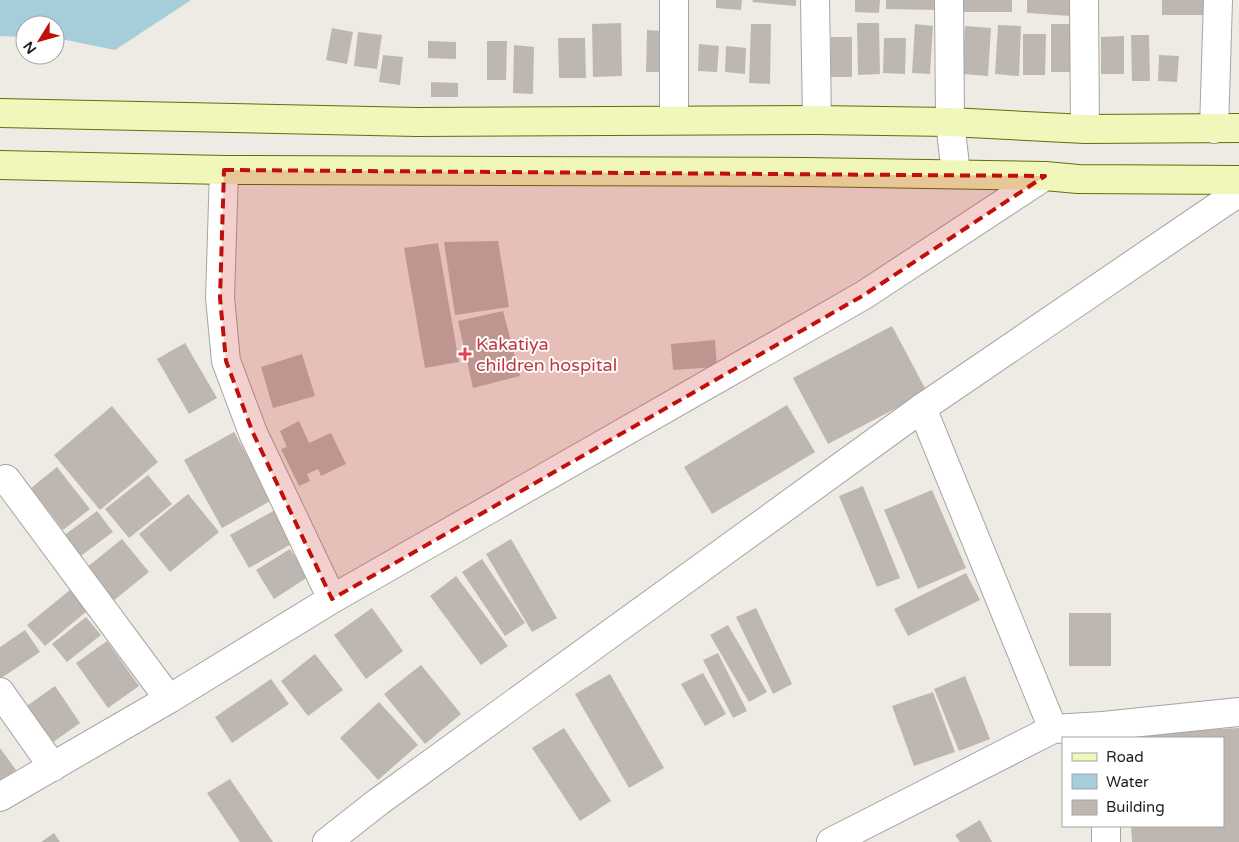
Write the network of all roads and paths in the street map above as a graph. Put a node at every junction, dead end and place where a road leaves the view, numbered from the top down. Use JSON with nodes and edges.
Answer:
{"nodes":[{"id":1,"x":674,"y":0,"type":"edge"},
{"id":2,"x":816,"y":0,"type":"edge"},
{"id":3,"x":949,"y":0,"type":"edge"},
{"id":4,"x":1084,"y":0,"type":"edge"},
{"id":5,"x":1218,"y":0,"type":"edge"},
{"id":6,"x":0,"y":113,"type":"edge"},
{"id":7,"x":674,"y":120,"type":"junction"},
{"id":8,"x":817,"y":120,"type":"junction"},
{"id":9,"x":950,"y":122,"type":"junction"},
{"id":10,"x":1085,"y":129,"type":"junction"},
{"id":11,"x":1226,"y":129,"type":"edge"},
{"id":12,"x":0,"y":165,"type":"edge"},
{"id":13,"x":224,"y":170,"type":"junction"},
{"id":14,"x":956,"y":174,"type":"junction"},
{"id":15,"x":1045,"y":176,"type":"junction"},
{"id":16,"x":1239,"y":180,"type":"edge"},
{"id":17,"x":1239,"y":192,"type":"edge"},
{"id":18,"x":922,"y":408,"type":"junction"},
{"id":19,"x":6,"y":479,"type":"dead end"},
{"id":20,"x":332,"y":598,"type":"junction"},
{"id":21,"x":0,"y":692,"type":"edge"},
{"id":22,"x":169,"y":699,"type":"junction"},
{"id":23,"x":1239,"y":712,"type":"edge"},
{"id":24,"x":1053,"y":729,"type":"junction"},
{"id":25,"x":1103,"y":732,"type":"edge"},
{"id":26,"x":53,"y":766,"type":"junction"},
{"id":27,"x":0,"y":797,"type":"edge"},
{"id":28,"x":1106,"y":827,"type":"edge"},
{"id":29,"x":327,"y":842,"type":"edge"},
{"id":30,"x":831,"y":842,"type":"edge"},
{"id":31,"x":1106,"y":842,"type":"edge"}],
"edges":[{"from":1,"to":7,"type":"street"},
{"from":2,"to":8,"type":"street"},
{"from":3,"to":9,"type":"street"},
{"from":4,"to":10,"type":"street"},
{"from":5,"to":11,"type":"street"},
{"from":6,"to":7,"type":"street"},
{"from":7,"to":8,"type":"street"},
{"from":8,"to":9,"type":"street"},
{"from":9,"to":10,"type":"street"},
{"from":9,"to":14,"type":"street"},
{"from":10,"to":11,"type":"street"},
{"from":12,"to":13,"type":"street"},
{"from":13,"to":14,"type":"street"},
{"from":13,"to":20,"type":"street"},
{"from":14,"to":15,"type":"street"},
{"from":15,"to":16,"type":"street"},
{"from":15,"to":20,"type":"street"},
{"from":17,"to":18,"type":"street"},
{"from":18,"to":24,"type":"street"},
{"from":18,"to":29,"type":"street"},
{"from":19,"to":22,"type":"street"},
{"from":20,"to":22,"type":"street"},
{"from":21,"to":26,"type":"street"},
{"from":22,"to":26,"type":"street"},
{"from":23,"to":25,"type":"street"},
{"from":24,"to":25,"type":"street"},
{"from":24,"to":30,"type":"street"},
{"from":26,"to":27,"type":"street"},
{"from":28,"to":31,"type":"street"}]}
